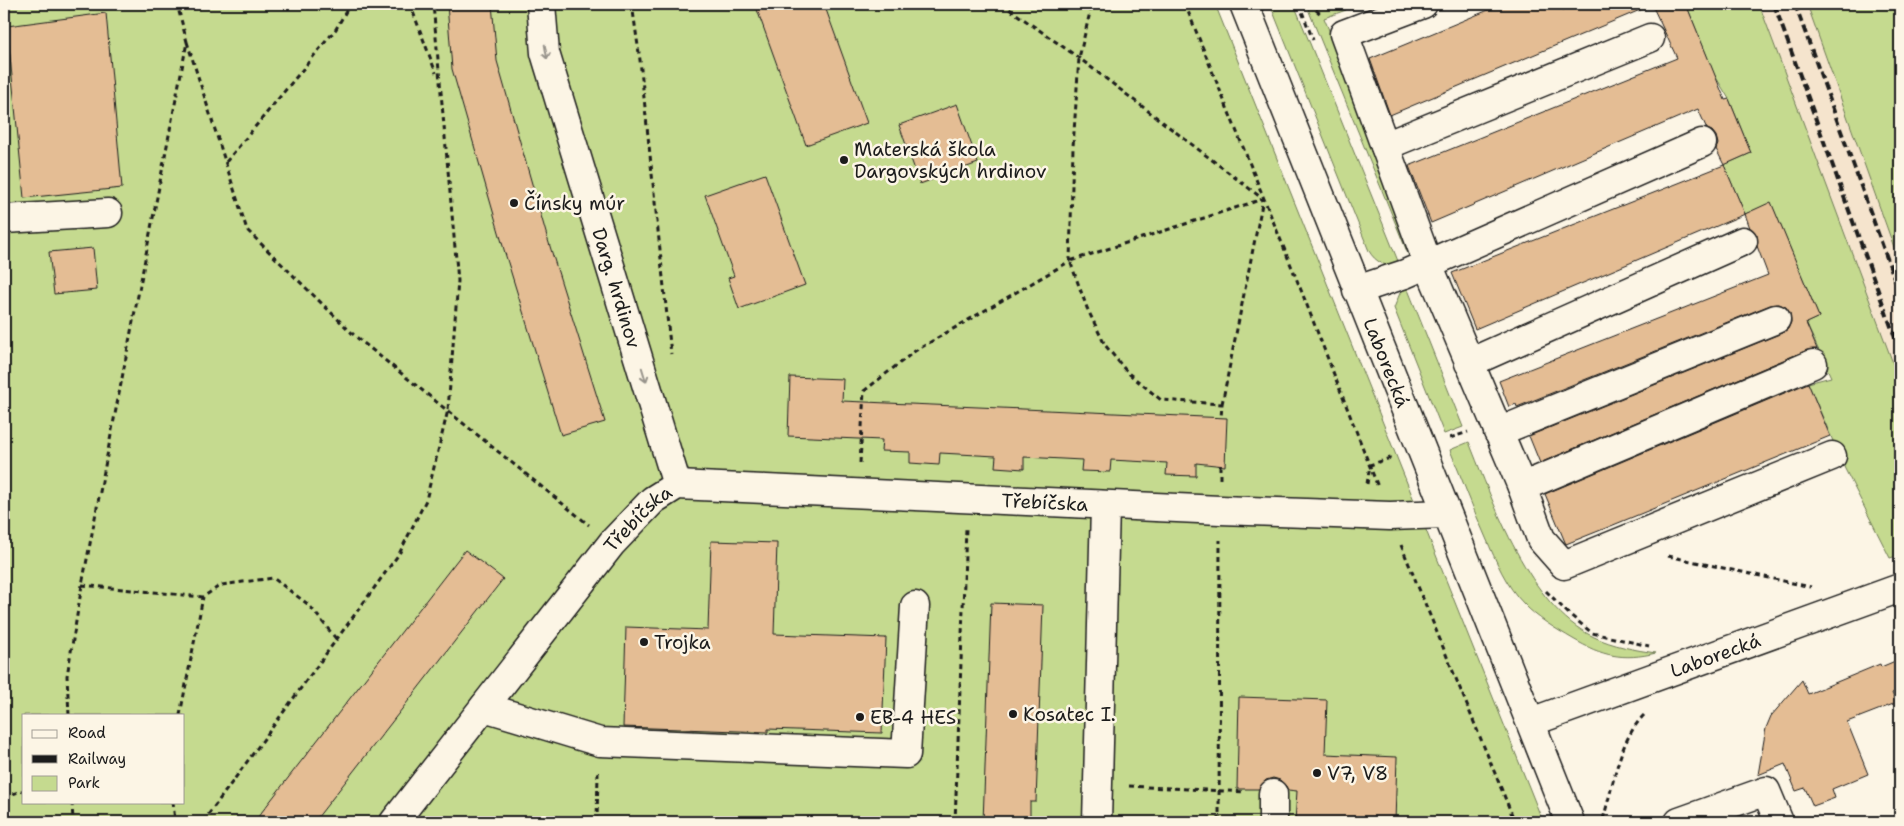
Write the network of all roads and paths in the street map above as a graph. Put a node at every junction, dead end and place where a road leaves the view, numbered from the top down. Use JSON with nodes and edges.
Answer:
{"nodes":[{"id":1,"x":177,"y":4,"type":"edge"},
{"id":2,"x":350,"y":4,"type":"edge"},
{"id":3,"x":410,"y":4,"type":"edge"},
{"id":4,"x":432,"y":4,"type":"edge"},
{"id":5,"x":541,"y":4,"type":"edge"},
{"id":6,"x":632,"y":4,"type":"edge"},
{"id":7,"x":1002,"y":4,"type":"edge"},
{"id":8,"x":1092,"y":4,"type":"edge"},
{"id":9,"x":1185,"y":4,"type":"edge"},
{"id":10,"x":1244,"y":4,"type":"edge"},
{"id":11,"x":1423,"y":4,"type":"edge"},
{"id":12,"x":1650,"y":38,"type":"dead end"},
{"id":13,"x":187,"y":42,"type":"junction"},
{"id":14,"x":1079,"y":58,"type":"junction"},
{"id":15,"x":438,"y":78,"type":"junction"},
{"id":16,"x":1702,"y":143,"type":"dead end"},
{"id":17,"x":1385,"y":146,"type":"junction"},
{"id":18,"x":226,"y":162,"type":"junction"},
{"id":19,"x":1263,"y":199,"type":"junction"},
{"id":20,"x":108,"y":213,"type":"dead end"},
{"id":21,"x":4,"y":219,"type":"edge"},
{"id":22,"x":1743,"y":242,"type":"dead end"},
{"id":23,"x":1070,"y":261,"type":"junction"},
{"id":24,"x":1428,"y":264,"type":"junction"},
{"id":25,"x":1357,"y":290,"type":"junction"},
{"id":26,"x":1776,"y":318,"type":"dead end"},
{"id":27,"x":671,"y":360,"type":"dead end"},
{"id":28,"x":1469,"y":363,"type":"junction"},
{"id":29,"x":1813,"y":364,"type":"dead end"},
{"id":30,"x":1222,"y":404,"type":"junction"},
{"id":31,"x":448,"y":410,"type":"junction"},
{"id":32,"x":1221,"y":418,"type":"dead end"},
{"id":33,"x":1498,"y":432,"type":"junction"},
{"id":34,"x":1832,"y":456,"type":"dead end"},
{"id":35,"x":1393,"y":457,"type":"dead end"},
{"id":36,"x":1370,"y":465,"type":"junction"},
{"id":37,"x":860,"y":468,"type":"dead end"},
{"id":38,"x":677,"y":485,"type":"junction"},
{"id":39,"x":1522,"y":487,"type":"junction"},
{"id":40,"x":1381,"y":494,"type":"dead end"},
{"id":41,"x":968,"y":499,"type":"junction"},
{"id":42,"x":1105,"y":506,"type":"junction"},
{"id":43,"x":1220,"y":510,"type":"junction"},
{"id":44,"x":1446,"y":514,"type":"junction"},
{"id":45,"x":1399,"y":540,"type":"dead end"},
{"id":46,"x":612,"y":543,"type":"junction"},
{"id":47,"x":1661,"y":555,"type":"dead end"},
{"id":48,"x":82,"y":585,"type":"junction"},
{"id":49,"x":1812,"y":588,"type":"dead end"},
{"id":50,"x":1900,"y":588,"type":"edge"},
{"id":51,"x":203,"y":598,"type":"junction"},
{"id":52,"x":914,"y":606,"type":"dead end"},
{"id":53,"x":337,"y":640,"type":"junction"},
{"id":54,"x":484,"y":707,"type":"junction"},
{"id":55,"x":1654,"y":711,"type":"dead end"},
{"id":56,"x":69,"y":714,"type":"edge"},
{"id":57,"x":180,"y":714,"type":"edge"},
{"id":58,"x":1531,"y":722,"type":"junction"},
{"id":59,"x":600,"y":742,"type":"junction"},
{"id":60,"x":1098,"y":784,"type":"junction"},
{"id":61,"x":22,"y":791,"type":"edge"},
{"id":62,"x":1220,"y":791,"type":"junction"},
{"id":63,"x":1273,"y":794,"type":"joint"},
{"id":64,"x":4,"y":797,"type":"edge"},
{"id":65,"x":72,"y":804,"type":"edge"},
{"id":66,"x":173,"y":804,"type":"edge"},
{"id":67,"x":1604,"y":819,"type":"dead end"},
{"id":68,"x":72,"y":822,"type":"edge"},
{"id":69,"x":175,"y":822,"type":"edge"},
{"id":70,"x":203,"y":822,"type":"edge"},
{"id":71,"x":394,"y":822,"type":"edge"},
{"id":72,"x":597,"y":822,"type":"edge"},
{"id":73,"x":955,"y":822,"type":"edge"},
{"id":74,"x":1097,"y":822,"type":"edge"},
{"id":75,"x":1219,"y":822,"type":"edge"},
{"id":76,"x":1273,"y":822,"type":"edge"},
{"id":77,"x":1515,"y":822,"type":"edge"},
{"id":78,"x":1570,"y":822,"type":"edge"},
{"id":79,"x":1679,"y":822,"type":"edge"},
{"id":80,"x":1779,"y":822,"type":"edge"}],
"edges":[{"from":1,"to":13,"type":"path"},
{"from":2,"to":18,"type":"path"},
{"from":3,"to":15,"type":"path"},
{"from":4,"to":15,"type":"path"},
{"from":5,"to":38,"type":"street","name":"Darg. hrdinov","one_way":true},
{"from":6,"to":27,"type":"path"},
{"from":7,"to":14,"type":"path"},
{"from":8,"to":14,"type":"path"},
{"from":9,"to":19,"type":"path"},
{"from":10,"to":25,"type":"street","name":"Laborecká"},
{"from":11,"to":17,"type":"street"},
{"from":12,"to":17,"type":"street"},
{"from":13,"to":18,"type":"path"},
{"from":13,"to":48,"type":"path"},
{"from":14,"to":19,"type":"path"},
{"from":14,"to":23,"type":"path"},
{"from":15,"to":31,"type":"path"},
{"from":16,"to":24,"type":"street"},
{"from":17,"to":24,"type":"street"},
{"from":18,"to":31,"type":"path"},
{"from":19,"to":23,"type":"path"},
{"from":19,"to":30,"type":"path"},
{"from":19,"to":36,"type":"path"},
{"from":20,"to":21,"type":"street"},
{"from":22,"to":28,"type":"street"},
{"from":23,"to":30,"type":"path"},
{"from":23,"to":37,"type":"path"},
{"from":24,"to":25,"type":"street"},
{"from":24,"to":28,"type":"street"},
{"from":25,"to":44,"type":"street","name":"Laborecká"},
{"from":26,"to":33,"type":"street"},
{"from":28,"to":33,"type":"street"},
{"from":29,"to":39,"type":"street"},
{"from":30,"to":32,"type":"path"},
{"from":31,"to":46,"type":"path"},
{"from":31,"to":53,"type":"path"},
{"from":33,"to":39,"type":"street"},
{"from":34,"to":39,"type":"street"},
{"from":35,"to":36,"type":"path"},
{"from":36,"to":40,"type":"path"},
{"from":38,"to":41,"type":"street","name":"Třebíčska"},
{"from":38,"to":46,"type":"street","name":"Třebíčska"},
{"from":41,"to":42,"type":"street","name":"Třebíčska"},
{"from":41,"to":73,"type":"path"},
{"from":42,"to":43,"type":"street","name":"Třebíčska"},
{"from":42,"to":60,"type":"street","name":"Třebíčska"},
{"from":43,"to":44,"type":"street","name":"Třebíčska"},
{"from":43,"to":62,"type":"path"},
{"from":44,"to":58,"type":"street","name":"Laborecká"},
{"from":45,"to":77,"type":"path"},
{"from":46,"to":54,"type":"street","name":"Třebíčska"},
{"from":47,"to":49,"type":"path"},
{"from":48,"to":51,"type":"path"},
{"from":48,"to":56,"type":"path"},
{"from":50,"to":58,"type":"street","name":"Laborecká"},
{"from":51,"to":53,"type":"path"},
{"from":51,"to":57,"type":"path"},
{"from":52,"to":59,"type":"street"},
{"from":53,"to":70,"type":"path"},
{"from":54,"to":59,"type":"street"},
{"from":54,"to":71,"type":"street","name":"Třebíčska"},
{"from":55,"to":67,"type":"path"},
{"from":58,"to":78,"type":"street","name":"Laborecká"},
{"from":59,"to":72,"type":"path"},
{"from":60,"to":62,"type":"path"},
{"from":60,"to":74,"type":"street","name":"Třebíčska"},
{"from":61,"to":64,"type":"path"},
{"from":62,"to":63,"type":"path"},
{"from":62,"to":75,"type":"path"},
{"from":63,"to":76,"type":"street"},
{"from":65,"to":68,"type":"path"},
{"from":66,"to":69,"type":"path"},
{"from":79,"to":80,"type":"street"}]}
